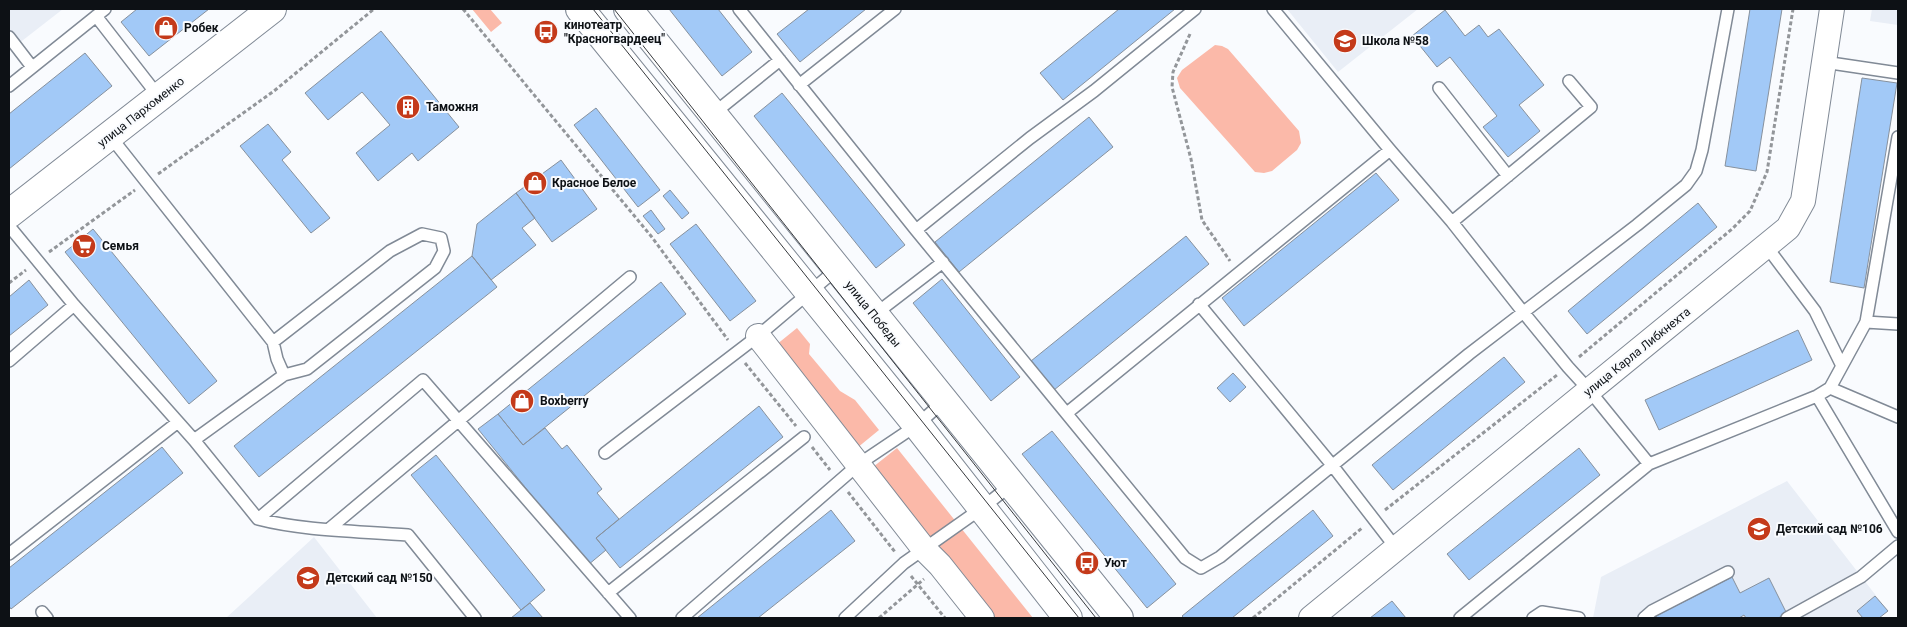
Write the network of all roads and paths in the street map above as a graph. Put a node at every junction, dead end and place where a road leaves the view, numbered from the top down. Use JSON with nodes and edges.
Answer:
{"nodes":[{"id":1,"x":272,"y":9,"type":"edge"},
{"id":2,"x":374,"y":9,"type":"edge"},
{"id":3,"x":462,"y":9,"type":"edge"},
{"id":4,"x":580,"y":9,"type":"edge"},
{"id":5,"x":628,"y":9,"type":"edge"},
{"id":6,"x":739,"y":9,"type":"edge"},
{"id":7,"x":895,"y":9,"type":"edge"},
{"id":8,"x":1195,"y":9,"type":"edge"},
{"id":9,"x":1273,"y":9,"type":"edge"},
{"id":10,"x":1728,"y":9,"type":"edge"},
{"id":11,"x":1793,"y":9,"type":"edge"},
{"id":12,"x":1832,"y":9,"type":"edge"},
{"id":13,"x":101,"y":12,"type":"edge"},
{"id":14,"x":1194,"y":27,"type":"dead end"},
{"id":15,"x":9,"y":37,"type":"edge"},
{"id":16,"x":780,"y":60,"type":"junction"},
{"id":17,"x":1824,"y":62,"type":"junction"},
{"id":18,"x":32,"y":67,"type":"junction"},
{"id":19,"x":1898,"y":73,"type":"edge"},
{"id":20,"x":1569,"y":81,"type":"dead end"},
{"id":21,"x":799,"y":85,"type":"junction"},
{"id":22,"x":9,"y":86,"type":"edge"},
{"id":23,"x":1439,"y":88,"type":"dead end"},
{"id":24,"x":159,"y":97,"type":"junction"},
{"id":25,"x":712,"y":114,"type":"junction"},
{"id":26,"x":110,"y":136,"type":"junction"},
{"id":27,"x":1898,"y":136,"type":"edge"},
{"id":28,"x":1390,"y":150,"type":"junction"},
{"id":29,"x":1508,"y":176,"type":"junction"},
{"id":30,"x":145,"y":183,"type":"junction"},
{"id":31,"x":9,"y":214,"type":"edge"},
{"id":32,"x":1452,"y":222,"type":"junction"},
{"id":33,"x":9,"y":226,"type":"edge"},
{"id":34,"x":916,"y":230,"type":"junction"},
{"id":35,"x":651,"y":236,"type":"dead end"},
{"id":36,"x":1767,"y":247,"type":"junction"},
{"id":37,"x":38,"y":260,"type":"junction"},
{"id":38,"x":943,"y":262,"type":"junction"},
{"id":39,"x":837,"y":269,"type":"junction"},
{"id":40,"x":1238,"y":272,"type":"junction"},
{"id":41,"x":630,"y":277,"type":"dead end"},
{"id":42,"x":9,"y":283,"type":"edge"},
{"id":43,"x":808,"y":292,"type":"junction"},
{"id":44,"x":1199,"y":304,"type":"junction"},
{"id":45,"x":74,"y":305,"type":"junction"},
{"id":46,"x":1523,"y":312,"type":"junction"},
{"id":47,"x":874,"y":315,"type":"junction"},
{"id":48,"x":1866,"y":322,"type":"junction"},
{"id":49,"x":1898,"y":324,"type":"edge"},
{"id":50,"x":758,"y":336,"type":"junction"},
{"id":51,"x":273,"y":342,"type":"junction"},
{"id":52,"x":9,"y":360,"type":"edge"},
{"id":53,"x":1842,"y":366,"type":"junction"},
{"id":54,"x":1568,"y":367,"type":"junction"},
{"id":55,"x":284,"y":375,"type":"junction"},
{"id":56,"x":1830,"y":388,"type":"junction"},
{"id":57,"x":1589,"y":390,"type":"junction"},
{"id":58,"x":1817,"y":396,"type":"junction"},
{"id":59,"x":944,"y":401,"type":"junction"},
{"id":60,"x":1067,"y":413,"type":"junction"},
{"id":61,"x":1898,"y":416,"type":"edge"},
{"id":62,"x":460,"y":420,"type":"junction"},
{"id":63,"x":178,"y":422,"type":"junction"},
{"id":64,"x":917,"y":425,"type":"junction"},
{"id":65,"x":804,"y":437,"type":"dead end"},
{"id":66,"x":194,"y":440,"type":"junction"},
{"id":67,"x":605,"y":453,"type":"dead end"},
{"id":68,"x":859,"y":464,"type":"junction"},
{"id":69,"x":1648,"y":464,"type":"junction"},
{"id":70,"x":1332,"y":465,"type":"junction"},
{"id":71,"x":1012,"y":484,"type":"junction"},
{"id":72,"x":982,"y":508,"type":"junction"},
{"id":73,"x":1374,"y":518,"type":"junction"},
{"id":74,"x":258,"y":519,"type":"junction"},
{"id":75,"x":329,"y":529,"type":"junction"},
{"id":76,"x":1898,"y":532,"type":"edge"},
{"id":77,"x":1898,"y":546,"type":"edge"},
{"id":78,"x":1396,"y":548,"type":"junction"},
{"id":79,"x":9,"y":554,"type":"edge"},
{"id":80,"x":932,"y":557,"type":"junction"},
{"id":81,"x":1728,"y":572,"type":"dead end"},
{"id":82,"x":608,"y":593,"type":"junction"},
{"id":83,"x":475,"y":618,"type":"edge"},
{"id":84,"x":630,"y":618,"type":"edge"},
{"id":85,"x":682,"y":618,"type":"edge"},
{"id":86,"x":845,"y":618,"type":"edge"},
{"id":87,"x":879,"y":618,"type":"edge"},
{"id":88,"x":982,"y":618,"type":"edge"},
{"id":89,"x":1068,"y":618,"type":"edge"},
{"id":90,"x":1119,"y":618,"type":"edge"},
{"id":91,"x":1253,"y":618,"type":"edge"},
{"id":92,"x":1311,"y":618,"type":"edge"},
{"id":93,"x":1460,"y":618,"type":"edge"},
{"id":94,"x":1533,"y":618,"type":"edge"},
{"id":95,"x":1579,"y":618,"type":"edge"},
{"id":96,"x":1644,"y":618,"type":"edge"},
{"id":97,"x":1787,"y":618,"type":"edge"}],
"edges":[{"from":1,"to":24,"type":"main road","name":"улица Пархоменко"},
{"from":2,"to":30,"type":"path"},
{"from":3,"to":35,"type":"path"},
{"from":4,"to":43,"type":"main road"},
{"from":5,"to":25,"type":"main road","name":"улица Победы"},
{"from":6,"to":16,"type":"lane"},
{"from":7,"to":21,"type":"lane"},
{"from":8,"to":34,"type":"lane"},
{"from":9,"to":28,"type":"lane"},
{"from":10,"to":46,"type":"lane"},
{"from":11,"to":54,"type":"path"},
{"from":12,"to":17,"type":"street","name":"улица Карла Либкнехта"},
{"from":13,"to":18,"type":"lane"},
{"from":13,"to":24,"type":"lane"},
{"from":14,"to":40,"type":"path"},
{"from":15,"to":18,"type":"lane"},
{"from":16,"to":21,"type":"lane"},
{"from":16,"to":25,"type":"lane"},
{"from":17,"to":19,"type":"lane"},
{"from":17,"to":36,"type":"street","name":"улица Карла Либкнехта"},
{"from":18,"to":22,"type":"lane"},
{"from":20,"to":29,"type":"lane"},
{"from":21,"to":34,"type":"lane"},
{"from":23,"to":29,"type":"lane"},
{"from":24,"to":26,"type":"main road","name":"улица Пархоменко"},
{"from":25,"to":39,"type":"main road","name":"улица Победы"},
{"from":26,"to":30,"type":"lane"},
{"from":26,"to":31,"type":"main road","name":"улица Пархоменко"},
{"from":27,"to":48,"type":"lane"},
{"from":28,"to":32,"type":"lane"},
{"from":28,"to":40,"type":"lane"},
{"from":29,"to":32,"type":"lane"},
{"from":30,"to":37,"type":"path"},
{"from":30,"to":51,"type":"lane"},
{"from":32,"to":46,"type":"lane"},
{"from":33,"to":37,"type":"lane"},
{"from":34,"to":38,"type":"lane"},
{"from":36,"to":53,"type":"lane"},
{"from":36,"to":57,"type":"street","name":"улица Карла Либкнехта"},
{"from":37,"to":42,"type":"path"},
{"from":37,"to":45,"type":"lane"},
{"from":38,"to":47,"type":"lane"},
{"from":38,"to":60,"type":"lane"},
{"from":39,"to":43,"type":"lane"},
{"from":39,"to":47,"type":"main road","name":"улица Победы"},
{"from":40,"to":44,"type":"lane"},
{"from":41,"to":62,"type":"lane"},
{"from":43,"to":50,"type":"lane"},
{"from":43,"to":64,"type":"main road"},
{"from":44,"to":60,"type":"lane"},
{"from":44,"to":70,"type":"lane"},
{"from":45,"to":52,"type":"lane"},
{"from":45,"to":63,"type":"lane"},
{"from":46,"to":54,"type":"lane"},
{"from":46,"to":70,"type":"lane"},
{"from":47,"to":59,"type":"main road","name":"улица Победы"},
{"from":48,"to":49,"type":"lane"},
{"from":48,"to":53,"type":"lane"},
{"from":50,"to":67,"type":"lane"},
{"from":50,"to":68,"type":"street"},
{"from":51,"to":55,"type":"lane"},
{"from":51,"to":55,"type":"lane"},
{"from":53,"to":56,"type":"lane"},
{"from":54,"to":57,"type":"lane"},
{"from":54,"to":73,"type":"path"},
{"from":55,"to":66,"type":"lane"},
{"from":56,"to":58,"type":"lane"},
{"from":56,"to":61,"type":"lane"},
{"from":57,"to":69,"type":"lane"},
{"from":57,"to":78,"type":"street","name":"улица Карла Либкнехта"},
{"from":58,"to":69,"type":"lane"},
{"from":58,"to":76,"type":"lane"},
{"from":59,"to":64,"type":"lane"},
{"from":59,"to":71,"type":"main road","name":"улица Победы"},
{"from":60,"to":70,"type":"lane"},
{"from":62,"to":74,"type":"lane"},
{"from":62,"to":75,"type":"lane"},
{"from":62,"to":82,"type":"lane"},
{"from":63,"to":66,"type":"lane"},
{"from":63,"to":79,"type":"lane"},
{"from":64,"to":68,"type":"lane"},
{"from":64,"to":72,"type":"main road"},
{"from":65,"to":82,"type":"lane"},
{"from":66,"to":74,"type":"lane"},
{"from":68,"to":80,"type":"street"},
{"from":68,"to":85,"type":"lane"},
{"from":69,"to":93,"type":"lane"},
{"from":70,"to":73,"type":"lane"},
{"from":71,"to":72,"type":"lane"},
{"from":71,"to":90,"type":"main road","name":"улица Победы"},
{"from":72,"to":80,"type":"lane"},
{"from":72,"to":89,"type":"main road"},
{"from":73,"to":78,"type":"lane"},
{"from":73,"to":91,"type":"path"},
{"from":74,"to":75,"type":"lane"},
{"from":75,"to":83,"type":"lane"},
{"from":77,"to":97,"type":"lane"},
{"from":78,"to":92,"type":"street","name":"улица Карла Либкнехта"},
{"from":80,"to":86,"type":"lane"},
{"from":80,"to":87,"type":"path"},
{"from":80,"to":88,"type":"street"},
{"from":81,"to":96,"type":"lane"},
{"from":82,"to":84,"type":"lane"},
{"from":94,"to":95,"type":"lane"}]}
